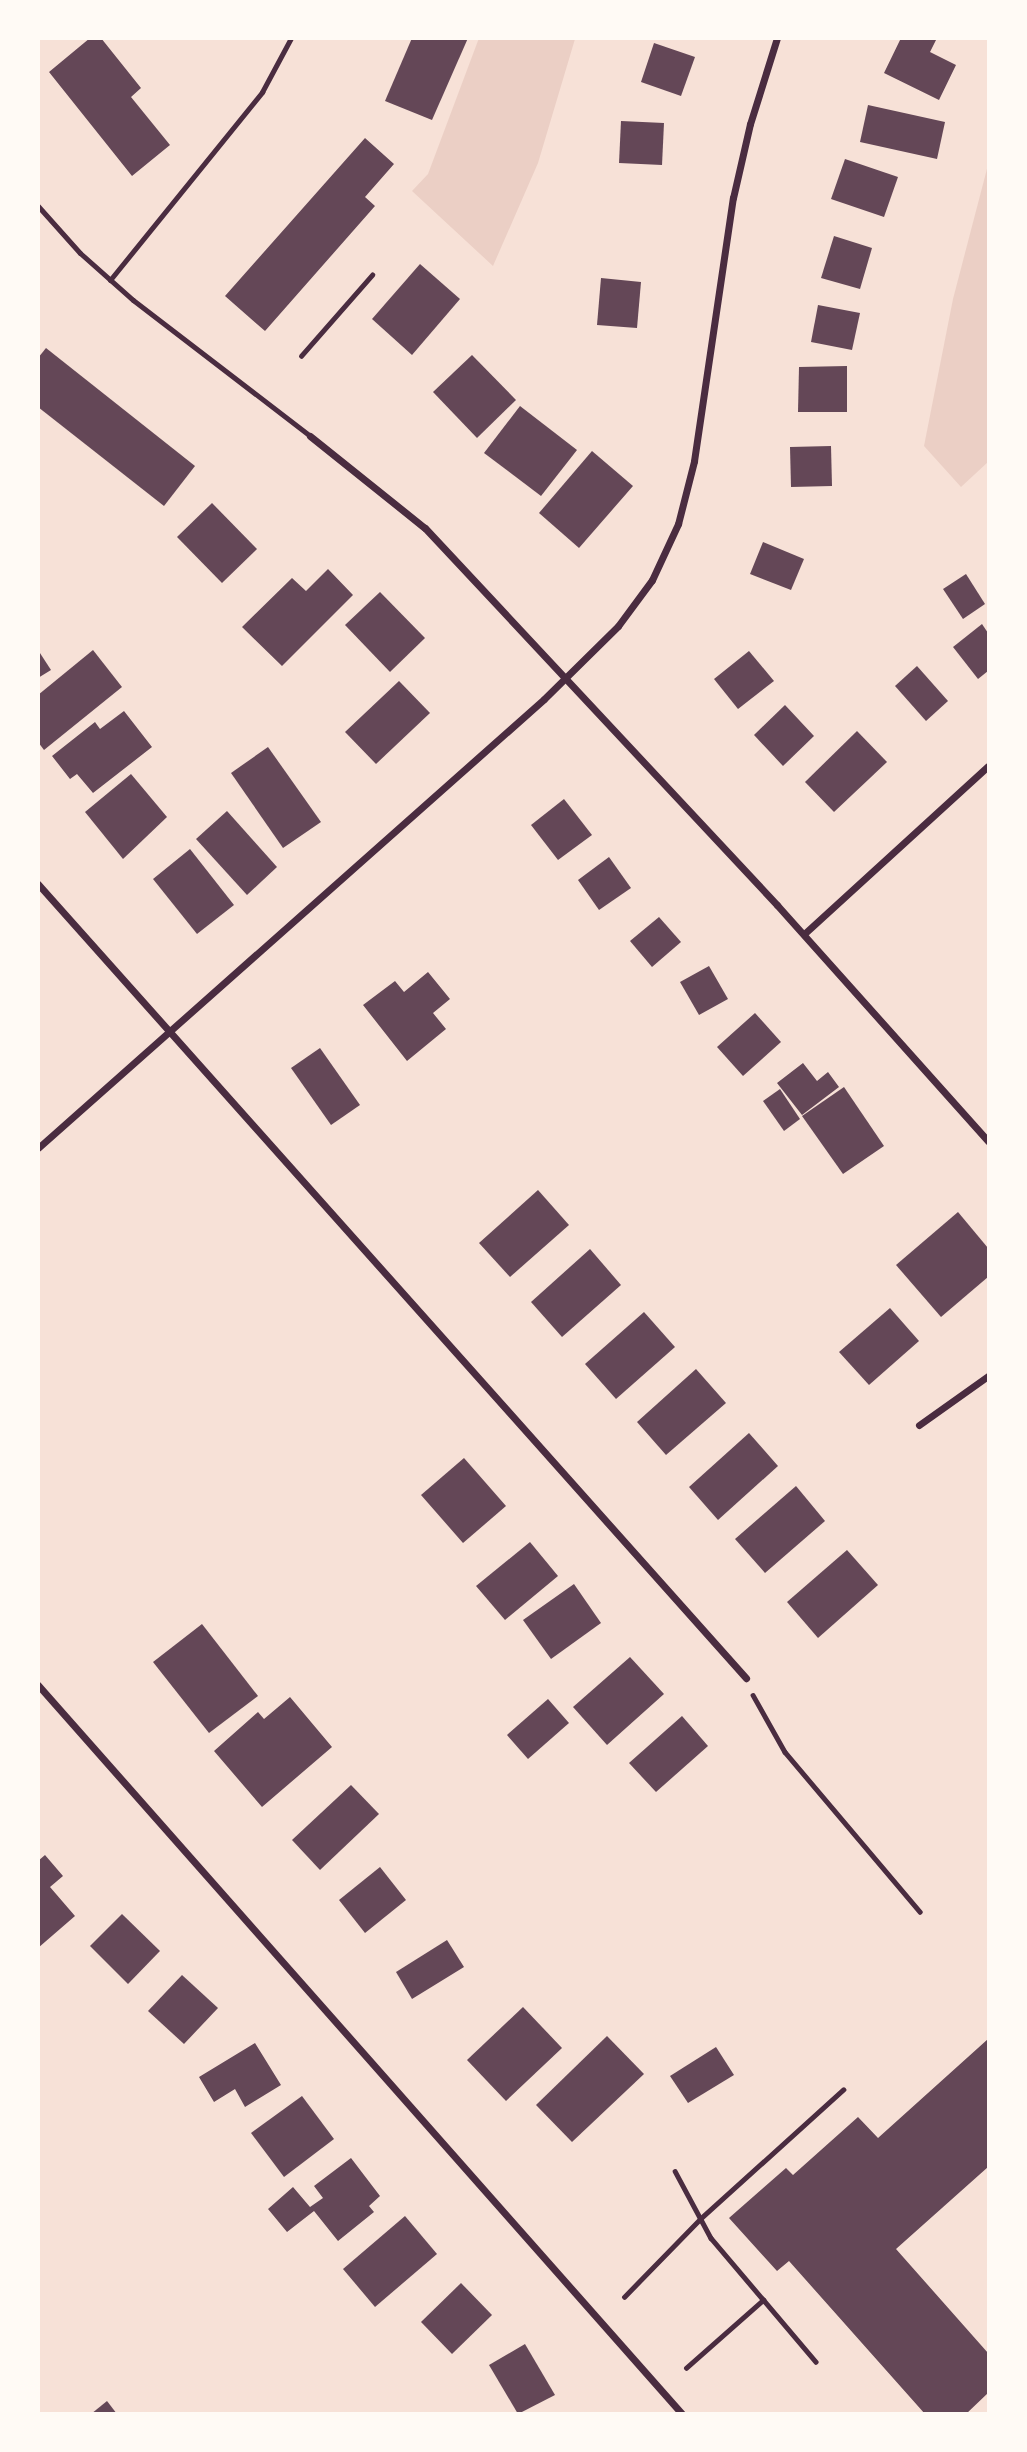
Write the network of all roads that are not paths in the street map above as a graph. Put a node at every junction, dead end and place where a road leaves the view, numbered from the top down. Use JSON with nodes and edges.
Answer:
{"nodes":[{"id":1,"x":291,"y":38,"type":"edge"},
{"id":2,"x":777,"y":38,"type":"edge"},
{"id":3,"x":38,"y":206,"type":"edge"},
{"id":4,"x":110,"y":280,"type":"junction"},
{"id":5,"x":310,"y":436,"type":"joint"},
{"id":6,"x":567,"y":677,"type":"junction"},
{"id":7,"x":989,"y":766,"type":"edge"},
{"id":8,"x":38,"y":884,"type":"edge"},
{"id":9,"x":804,"y":934,"type":"junction"},
{"id":10,"x":170,"y":1031,"type":"junction"},
{"id":11,"x":989,"y":1141,"type":"edge"},
{"id":12,"x":38,"y":1148,"type":"edge"},
{"id":13,"x":989,"y":1376,"type":"edge"},
{"id":14,"x":919,"y":1425,"type":"dead end"},
{"id":15,"x":746,"y":1678,"type":"road end"},
{"id":16,"x":38,"y":1685,"type":"edge"},
{"id":17,"x":682,"y":2413,"type":"edge"}],
"edges":[{"from":1,"to":4,"type":"lane"},
{"from":2,"to":6,"type":"street"},
{"from":3,"to":4,"type":"lane"},
{"from":4,"to":5,"type":"lane"},
{"from":5,"to":6,"type":"street"},
{"from":6,"to":9,"type":"street"},
{"from":6,"to":10,"type":"street"},
{"from":7,"to":9,"type":"street"},
{"from":8,"to":10,"type":"street"},
{"from":9,"to":11,"type":"street"},
{"from":10,"to":12,"type":"street"},
{"from":10,"to":15,"type":"street"},
{"from":13,"to":14,"type":"street"},
{"from":16,"to":17,"type":"street"}]}
